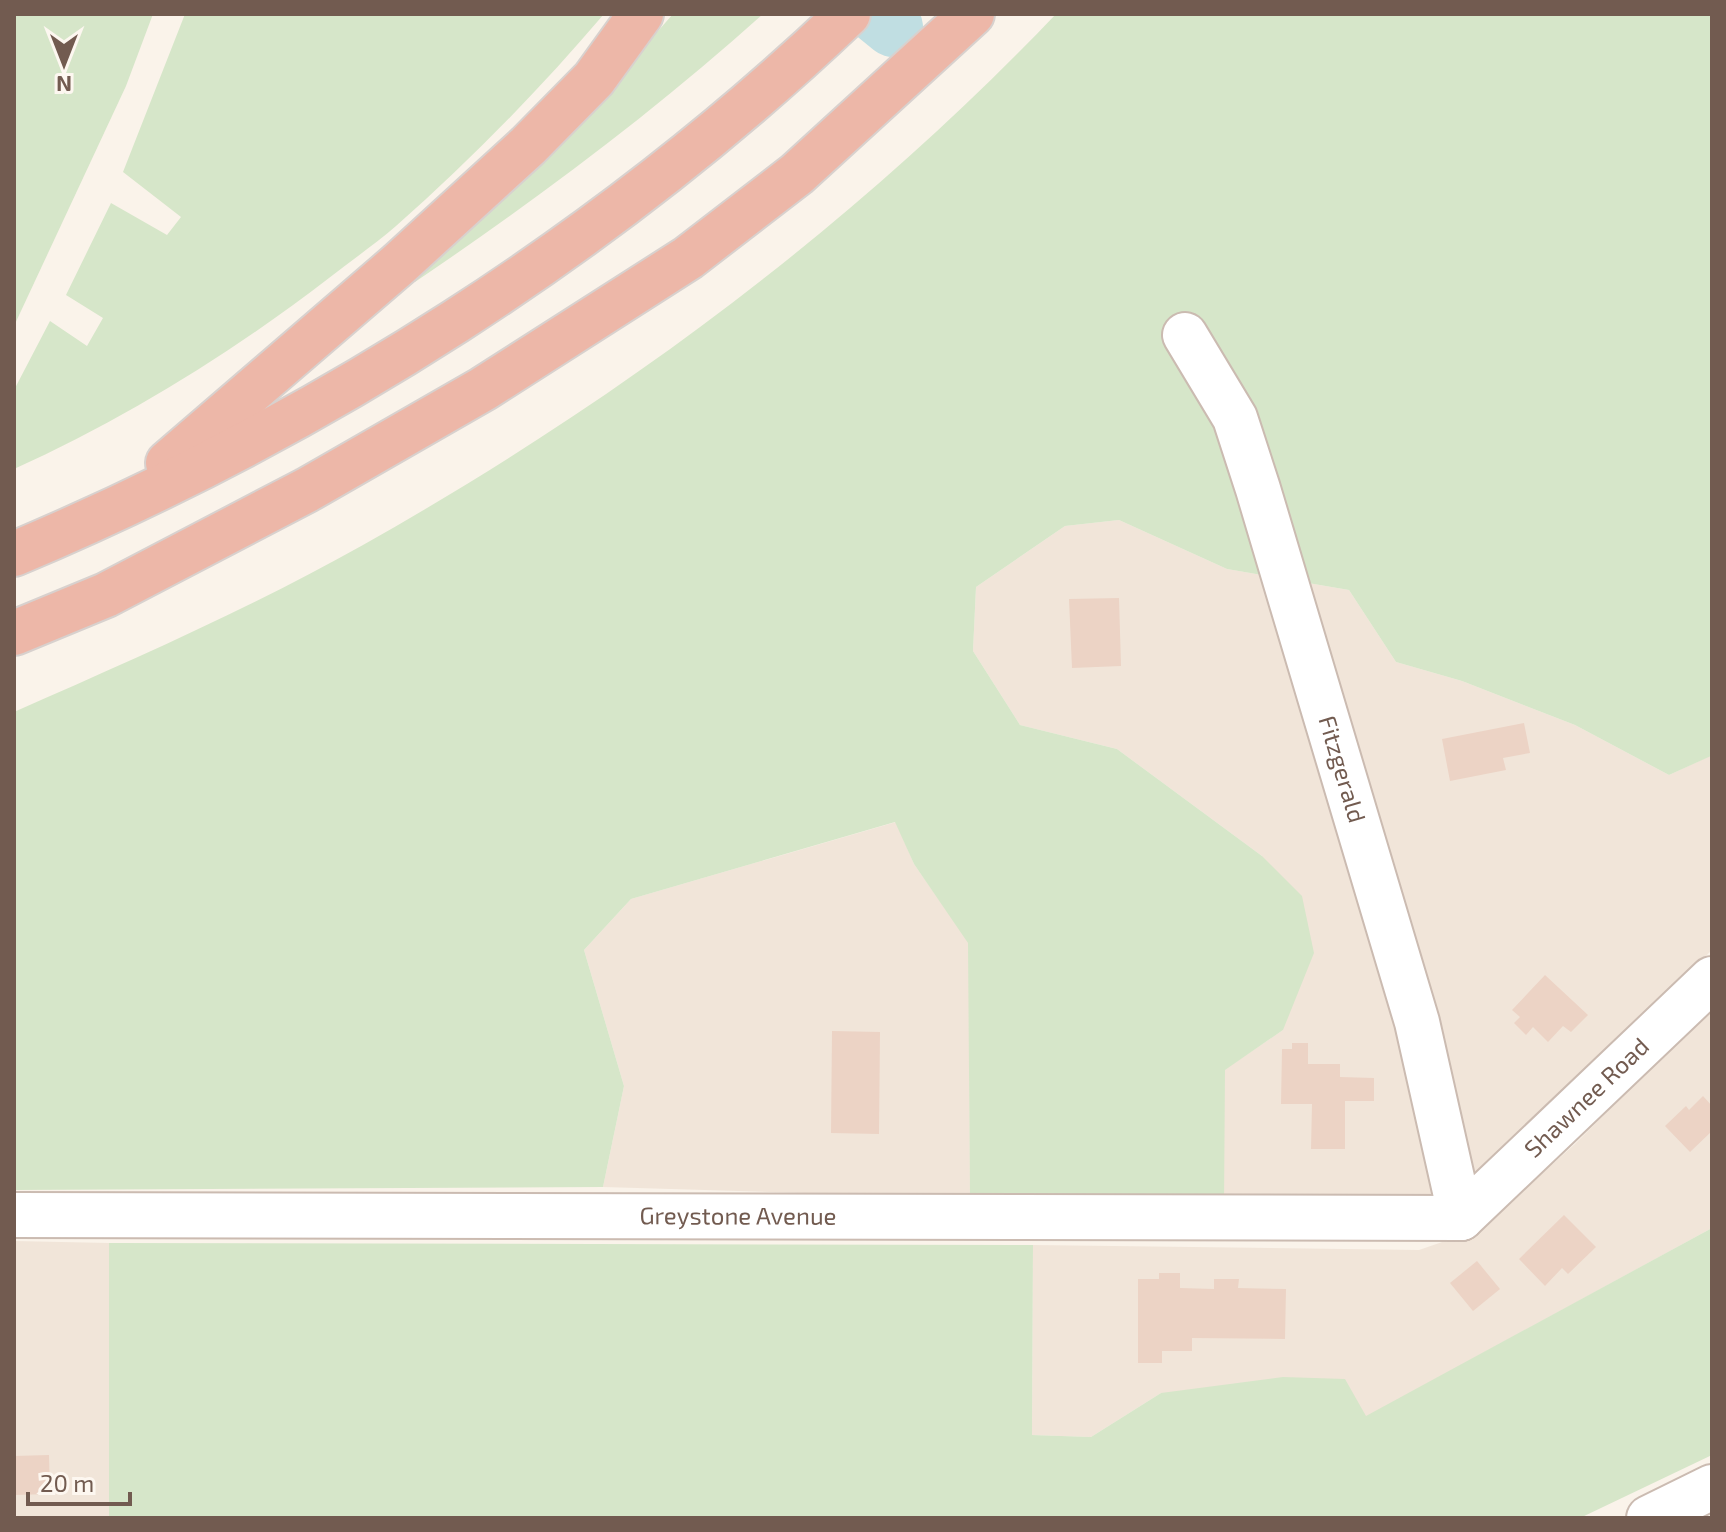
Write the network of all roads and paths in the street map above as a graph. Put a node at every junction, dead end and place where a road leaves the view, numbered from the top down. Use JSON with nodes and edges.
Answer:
{"nodes":[{"id":1,"x":641,"y":14,"type":"edge"},
{"id":2,"x":848,"y":14,"type":"edge"},
{"id":3,"x":972,"y":14,"type":"edge"},
{"id":4,"x":1185,"y":335,"type":"dead end"},
{"id":5,"x":109,"y":513,"type":"junction"},
{"id":6,"x":14,"y":554,"type":"edge"},
{"id":7,"x":14,"y":633,"type":"edge"},
{"id":8,"x":1712,"y":979,"type":"edge"},
{"id":9,"x":14,"y":1215,"type":"edge"},
{"id":10,"x":1461,"y":1218,"type":"junction"},
{"id":11,"x":1712,"y":1487,"type":"edge"},
{"id":12,"x":1649,"y":1518,"type":"edge"}],
"edges":[{"from":1,"to":5,"type":"highway"},
{"from":2,"to":5,"type":"highway"},
{"from":3,"to":7,"type":"highway"},
{"from":4,"to":10,"type":"street","name":"Fitzgerald"},
{"from":5,"to":6,"type":"highway"},
{"from":8,"to":10,"type":"street","name":"Shawnee Road"},
{"from":9,"to":10,"type":"street","name":"Greystone Avenue"},
{"from":11,"to":12,"type":"street"}]}
